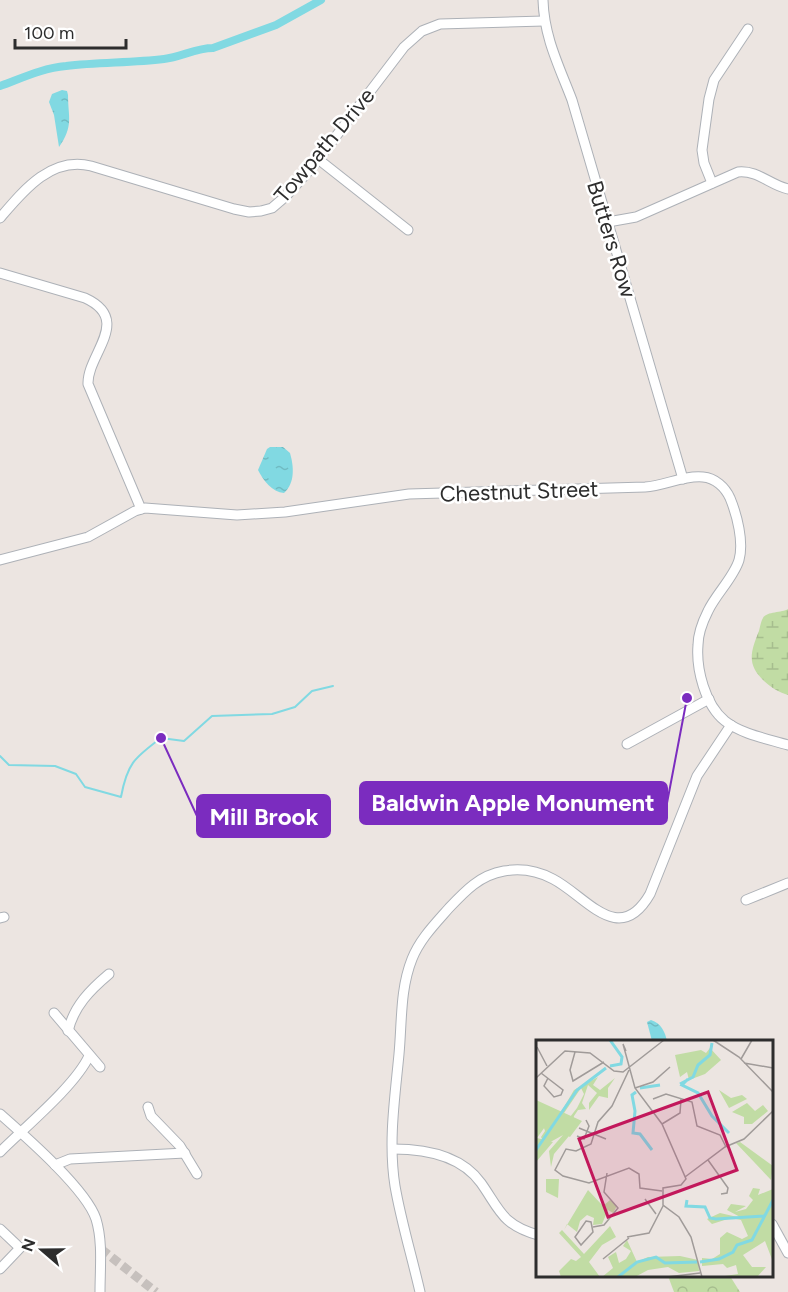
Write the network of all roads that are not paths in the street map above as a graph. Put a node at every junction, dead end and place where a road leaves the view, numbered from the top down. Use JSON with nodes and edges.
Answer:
{"nodes":[{"id":1,"x":543,"y":0,"type":"edge"},
{"id":2,"x":544,"y":21,"type":"junction"},
{"id":3,"x":748,"y":29,"type":"dead end"},
{"id":4,"x":318,"y":159,"type":"junction"},
{"id":5,"x":712,"y":183,"type":"junction"},
{"id":6,"x":788,"y":189,"type":"edge"},
{"id":7,"x":0,"y":218,"type":"edge"},
{"id":8,"x":608,"y":222,"type":"junction"},
{"id":9,"x":408,"y":230,"type":"dead end"},
{"id":10,"x":0,"y":273,"type":"edge"},
{"id":11,"x":683,"y":479,"type":"junction"},
{"id":12,"x":141,"y":509,"type":"junction"},
{"id":13,"x":0,"y":560,"type":"edge"},
{"id":14,"x":709,"y":699,"type":"junction"},
{"id":15,"x":732,"y":725,"type":"junction"},
{"id":16,"x":627,"y":744,"type":"dead end"},
{"id":17,"x":788,"y":746,"type":"edge"},
{"id":18,"x":788,"y":883,"type":"edge"},
{"id":19,"x":746,"y":900,"type":"dead end"},
{"id":20,"x":109,"y":974,"type":"dead end"},
{"id":21,"x":54,"y":1013,"type":"dead end"},
{"id":22,"x":68,"y":1031,"type":"junction"},
{"id":23,"x":89,"y":1056,"type":"junction"},
{"id":24,"x":100,"y":1067,"type":"dead end"},
{"id":25,"x":148,"y":1107,"type":"dead end"},
{"id":26,"x":0,"y":1114,"type":"edge"},
{"id":27,"x":20,"y":1132,"type":"junction"},
{"id":28,"x":393,"y":1149,"type":"junction"},
{"id":29,"x":0,"y":1152,"type":"edge"},
{"id":30,"x":185,"y":1153,"type":"junction"},
{"id":31,"x":55,"y":1165,"type":"junction"},
{"id":32,"x":197,"y":1174,"type":"dead end"},
{"id":33,"x":773,"y":1227,"type":"edge"},
{"id":34,"x":0,"y":1229,"type":"edge"},
{"id":35,"x":536,"y":1235,"type":"edge"},
{"id":36,"x":788,"y":1253,"type":"edge"},
{"id":37,"x":0,"y":1269,"type":"edge"},
{"id":38,"x":100,"y":1292,"type":"edge"},
{"id":39,"x":420,"y":1292,"type":"edge"}],
"edges":[{"from":1,"to":2,"type":"street","name":"Butters Row"},
{"from":2,"to":4,"type":"street","name":"Towpath Drive"},
{"from":2,"to":8,"type":"street","name":"Butters Row"},
{"from":3,"to":5,"type":"street"},
{"from":4,"to":7,"type":"street","name":"Towpath Drive"},
{"from":4,"to":9,"type":"street"},
{"from":5,"to":6,"type":"street"},
{"from":5,"to":8,"type":"street"},
{"from":8,"to":11,"type":"street","name":"Butters Row"},
{"from":10,"to":12,"type":"street"},
{"from":11,"to":12,"type":"street","name":"Chestnut Street"},
{"from":11,"to":14,"type":"street","name":"Chestnut Street"},
{"from":12,"to":13,"type":"street","name":"Chestnut Street"},
{"from":14,"to":15,"type":"street","name":"Chestnut Street"},
{"from":14,"to":16,"type":"street"},
{"from":15,"to":17,"type":"street","name":"Chestnut Street"},
{"from":15,"to":28,"type":"street"},
{"from":18,"to":19,"type":"street"},
{"from":20,"to":22,"type":"street"},
{"from":21,"to":22,"type":"street"},
{"from":22,"to":23,"type":"street"},
{"from":23,"to":24,"type":"street"},
{"from":23,"to":27,"type":"street"},
{"from":25,"to":30,"type":"street"},
{"from":26,"to":27,"type":"street"},
{"from":27,"to":29,"type":"street"},
{"from":27,"to":31,"type":"street"},
{"from":28,"to":35,"type":"street"},
{"from":28,"to":39,"type":"street"},
{"from":30,"to":31,"type":"street"},
{"from":30,"to":32,"type":"street"},
{"from":31,"to":38,"type":"street"},
{"from":33,"to":36,"type":"street"},
{"from":34,"to":37,"type":"street"}]}
